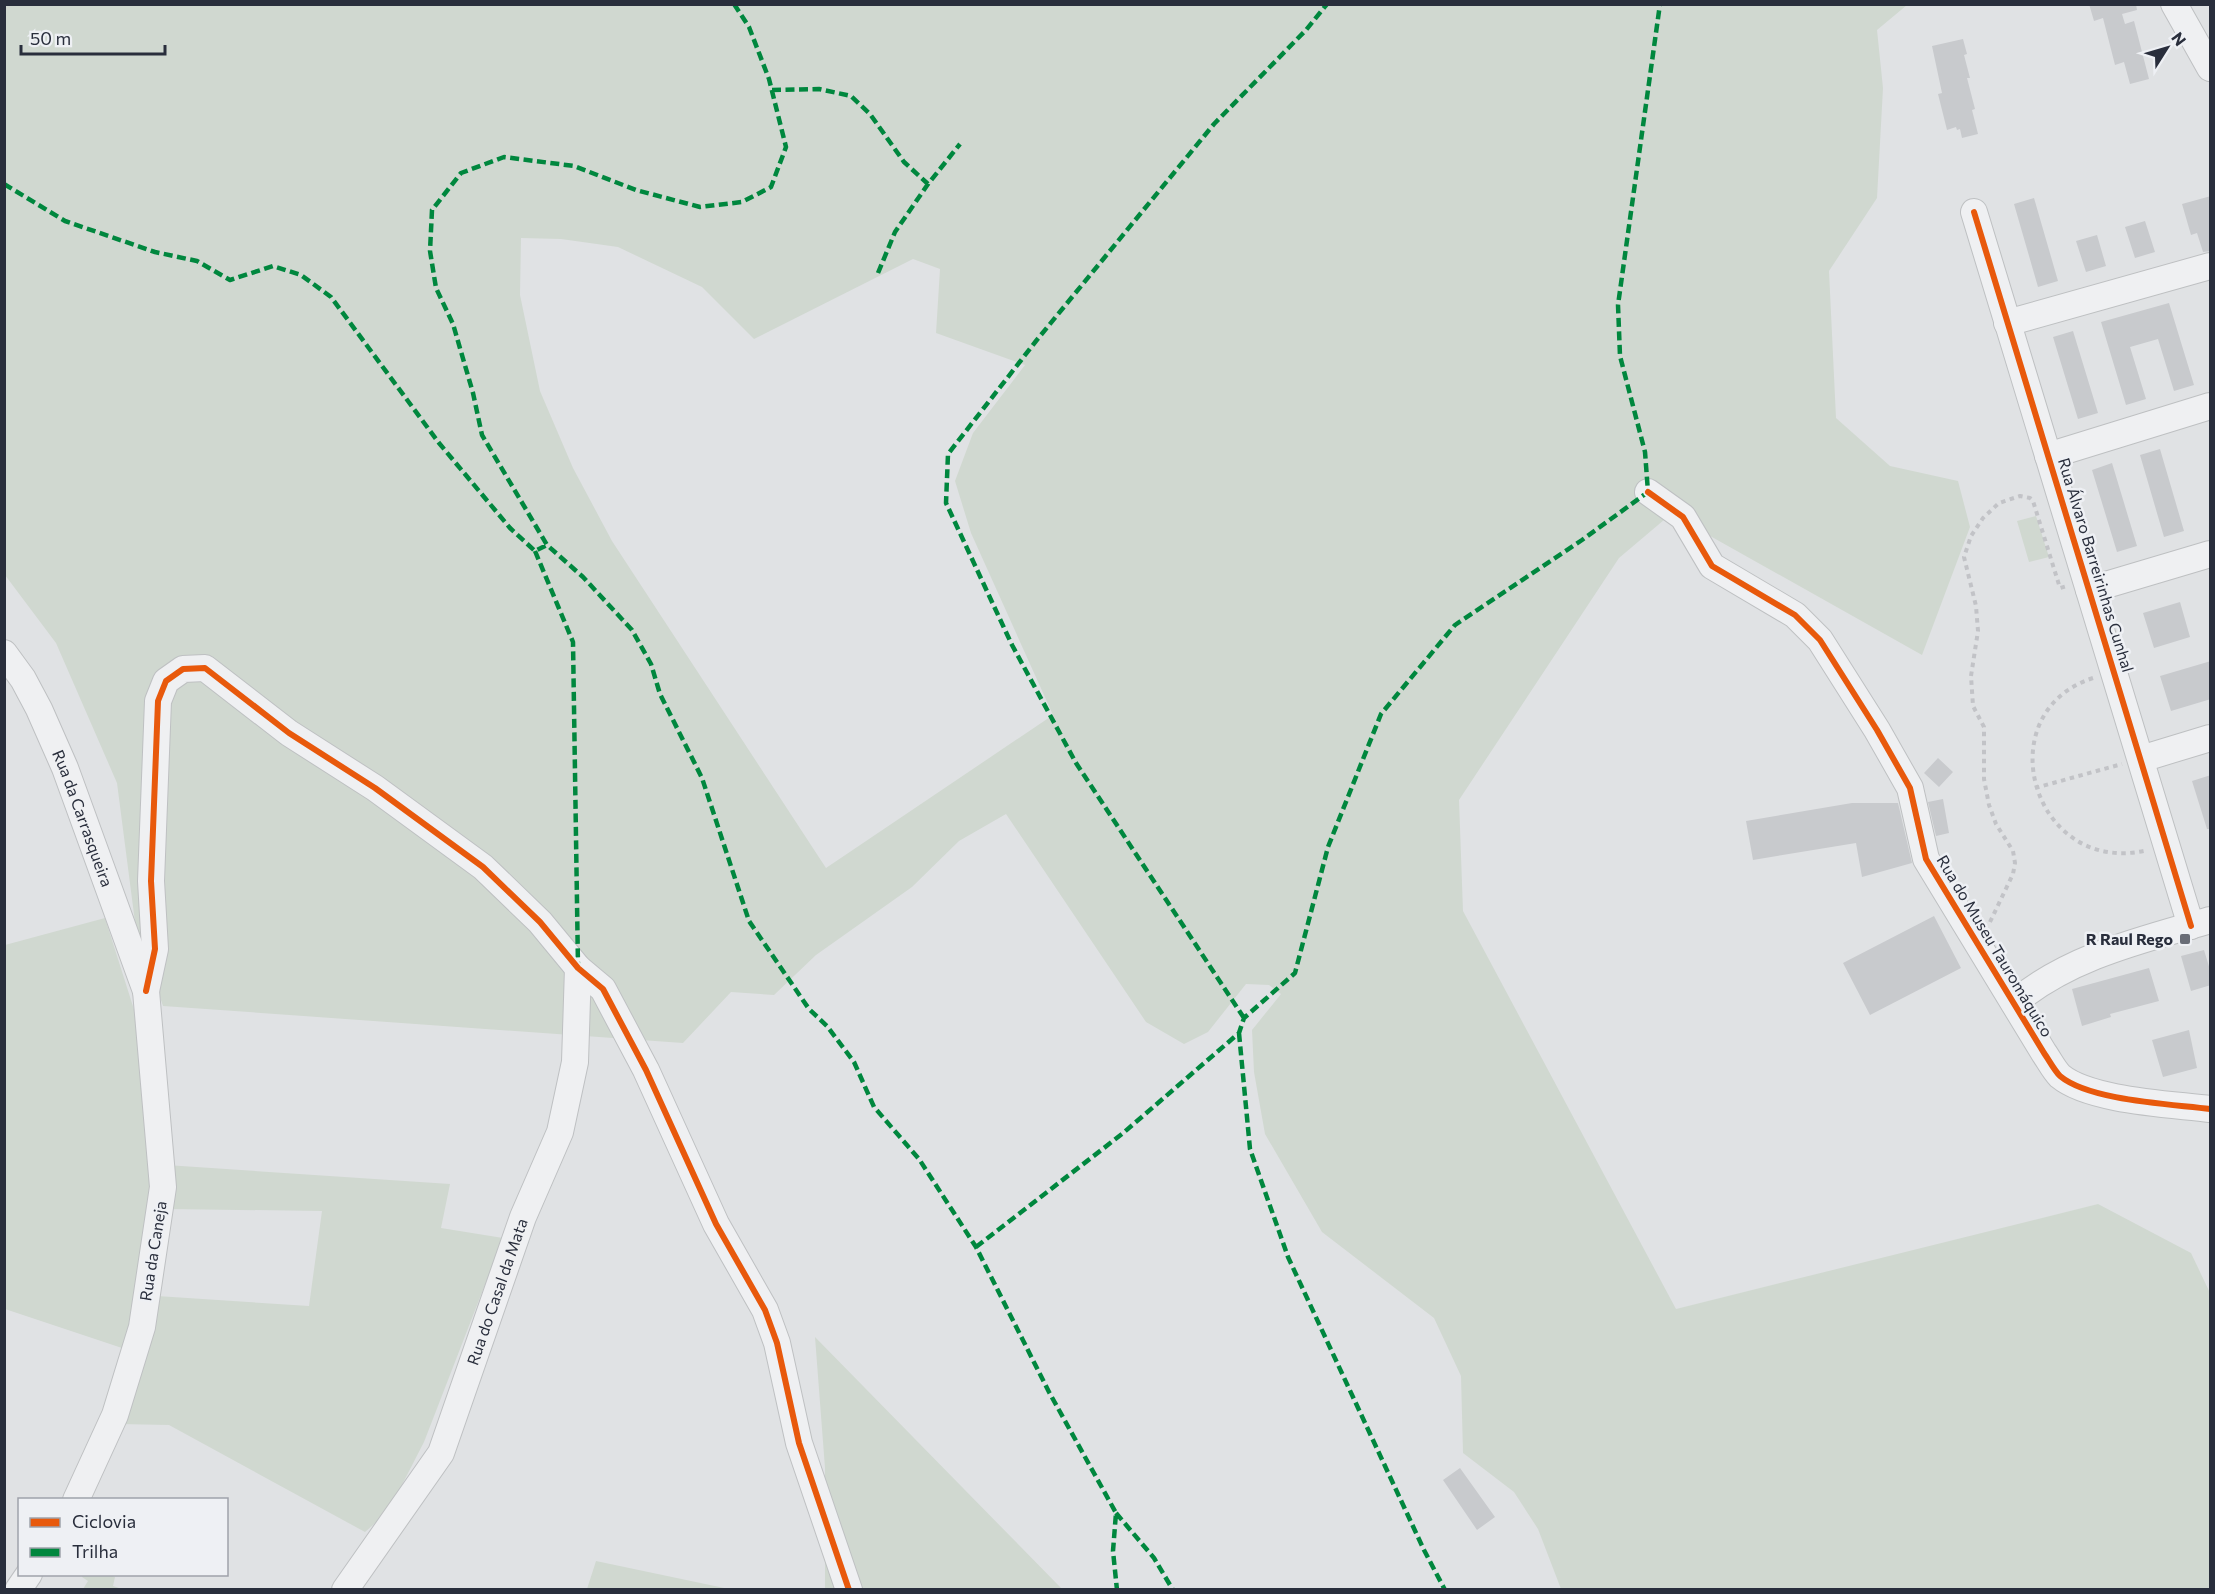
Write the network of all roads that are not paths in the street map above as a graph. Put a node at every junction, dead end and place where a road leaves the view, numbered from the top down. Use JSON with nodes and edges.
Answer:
{"nodes":[{"id":1,"x":2174,"y":4,"type":"edge"},
{"id":2,"x":2211,"y":68,"type":"edge"},
{"id":3,"x":1974,"y":212,"type":"dead end"},
{"id":4,"x":2211,"y":266,"type":"edge"},
{"id":5,"x":2007,"y":323,"type":"junction"},
{"id":6,"x":2211,"y":406,"type":"edge"},
{"id":7,"x":2048,"y":456,"type":"junction"},
{"id":8,"x":1648,"y":492,"type":"dead end"},
{"id":9,"x":2211,"y":554,"type":"edge"},
{"id":10,"x":2088,"y":585,"type":"junction"},
{"id":11,"x":4,"y":653,"type":"edge"},
{"id":12,"x":2211,"y":738,"type":"edge"},
{"id":13,"x":2141,"y":759,"type":"junction"},
{"id":14,"x":2201,"y":923,"type":"edge"},
{"id":15,"x":578,"y":968,"type":"junction"},
{"id":16,"x":146,"y":991,"type":"junction"},
{"id":17,"x":2014,"y":1003,"type":"junction"},
{"id":18,"x":2211,"y":1109,"type":"edge"},
{"id":19,"x":77,"y":1498,"type":"edge"},
{"id":20,"x":28,"y":1576,"type":"edge"},
{"id":21,"x":18,"y":1590,"type":"edge"},
{"id":22,"x":345,"y":1590,"type":"edge"},
{"id":23,"x":849,"y":1590,"type":"edge"}],
"edges":[{"from":1,"to":2,"type":"street"},
{"from":3,"to":5,"type":"street","name":"Rua Álvaro Barreirinhas Cunhal"},
{"from":4,"to":5,"type":"street"},
{"from":5,"to":7,"type":"street","name":"Rua Álvaro Barreirinhas Cunhal"},
{"from":6,"to":7,"type":"street"},
{"from":7,"to":10,"type":"street","name":"Rua Álvaro Barreirinhas Cunhal"},
{"from":8,"to":17,"type":"street","name":"Rua do Museu Tauromáquico"},
{"from":9,"to":10,"type":"street"},
{"from":10,"to":13,"type":"street","name":"Rua Álvaro Barreirinhas Cunhal"},
{"from":11,"to":16,"type":"street","name":"Rua da Carrasqueira"},
{"from":12,"to":13,"type":"street"},
{"from":13,"to":14,"type":"street","name":"Rua Álvaro Barreirinhas Cunhal"},
{"from":14,"to":17,"type":"street"},
{"from":15,"to":16,"type":"street"},
{"from":15,"to":22,"type":"street","name":"Rua do Casal da Mata"},
{"from":15,"to":23,"type":"street"},
{"from":16,"to":19,"type":"street","name":"Rua da Caneja"},
{"from":17,"to":18,"type":"street","name":"Rua do Museu Tauromáquico"},
{"from":20,"to":21,"type":"street"}]}
